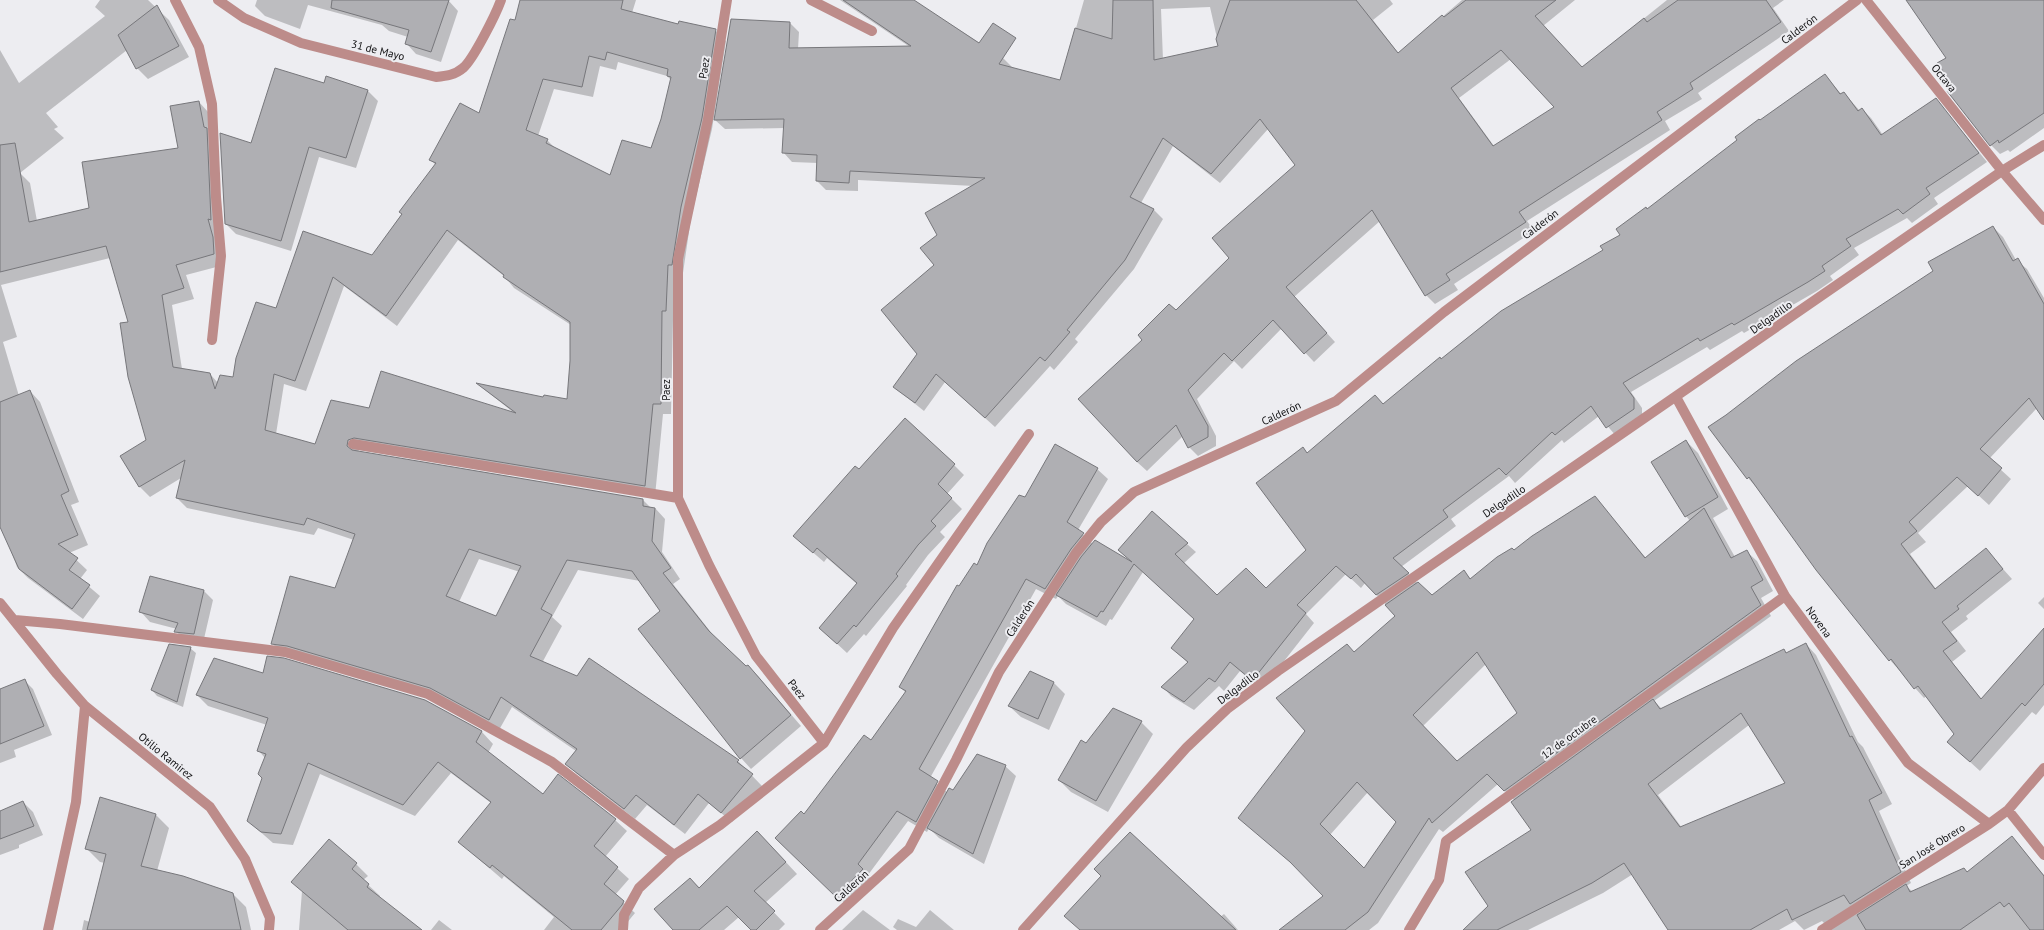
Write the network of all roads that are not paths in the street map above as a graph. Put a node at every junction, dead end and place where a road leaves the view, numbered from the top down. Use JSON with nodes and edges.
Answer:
{"nodes":[{"id":1,"x":175,"y":0,"type":"edge"},
{"id":2,"x":218,"y":0,"type":"edge"},
{"id":3,"x":502,"y":0,"type":"edge"},
{"id":4,"x":727,"y":0,"type":"edge"},
{"id":5,"x":811,"y":0,"type":"edge"},
{"id":6,"x":1857,"y":0,"type":"edge"},
{"id":7,"x":1866,"y":0,"type":"edge"},
{"id":8,"x":872,"y":31,"type":"dead end"},
{"id":9,"x":2044,"y":144,"type":"edge"},
{"id":10,"x":2002,"y":170,"type":"junction"},
{"id":11,"x":2044,"y":220,"type":"edge"},
{"id":12,"x":212,"y":340,"type":"dead end"},
{"id":13,"x":1676,"y":397,"type":"junction"},
{"id":14,"x":1029,"y":434,"type":"dead end"},
{"id":15,"x":352,"y":444,"type":"dead end"},
{"id":16,"x":678,"y":498,"type":"junction"},
{"id":17,"x":1785,"y":596,"type":"junction"},
{"id":18,"x":0,"y":603,"type":"edge"},
{"id":19,"x":15,"y":620,"type":"junction"},
{"id":20,"x":85,"y":706,"type":"junction"},
{"id":21,"x":824,"y":743,"type":"junction"},
{"id":22,"x":2044,"y":768,"type":"edge"},
{"id":23,"x":2008,"y":810,"type":"junction"},
{"id":24,"x":1989,"y":824,"type":"junction"},
{"id":25,"x":674,"y":855,"type":"junction"},
{"id":26,"x":2044,"y":855,"type":"edge"},
{"id":27,"x":48,"y":930,"type":"edge"},
{"id":28,"x":269,"y":930,"type":"edge"},
{"id":29,"x":623,"y":930,"type":"edge"},
{"id":30,"x":820,"y":930,"type":"edge"},
{"id":31,"x":1023,"y":930,"type":"edge"},
{"id":32,"x":1409,"y":930,"type":"edge"},
{"id":33,"x":1822,"y":930,"type":"edge"}],
"edges":[{"from":1,"to":12,"type":"street"},
{"from":2,"to":3,"type":"street","name":"31 de Mayo"},
{"from":4,"to":16,"type":"street","name":"Paez"},
{"from":5,"to":8,"type":"street"},
{"from":6,"to":30,"type":"street","name":"Calderón"},
{"from":7,"to":10,"type":"street","name":"Octava"},
{"from":9,"to":10,"type":"street","name":"Delgadillo"},
{"from":10,"to":11,"type":"street","name":"Octava"},
{"from":10,"to":13,"type":"street","name":"Delgadillo"},
{"from":13,"to":17,"type":"street","name":"Novena"},
{"from":13,"to":31,"type":"street","name":"Delgadillo"},
{"from":14,"to":21,"type":"street"},
{"from":15,"to":16,"type":"street"},
{"from":16,"to":21,"type":"street","name":"Paez"},
{"from":17,"to":24,"type":"street","name":"Novena"},
{"from":17,"to":32,"type":"street","name":"12 de octubre"},
{"from":18,"to":19,"type":"street","name":"Otilio Ramirez"},
{"from":19,"to":20,"type":"street","name":"Otilio Ramirez"},
{"from":19,"to":25,"type":"street"},
{"from":20,"to":27,"type":"street"},
{"from":20,"to":28,"type":"street","name":"Otilio Ramirez"},
{"from":21,"to":25,"type":"street"},
{"from":22,"to":23,"type":"street","name":"San José Obrero"},
{"from":23,"to":24,"type":"street","name":"San José Obrero"},
{"from":23,"to":26,"type":"street"},
{"from":24,"to":33,"type":"street","name":"San José Obrero"},
{"from":25,"to":29,"type":"street"}]}
